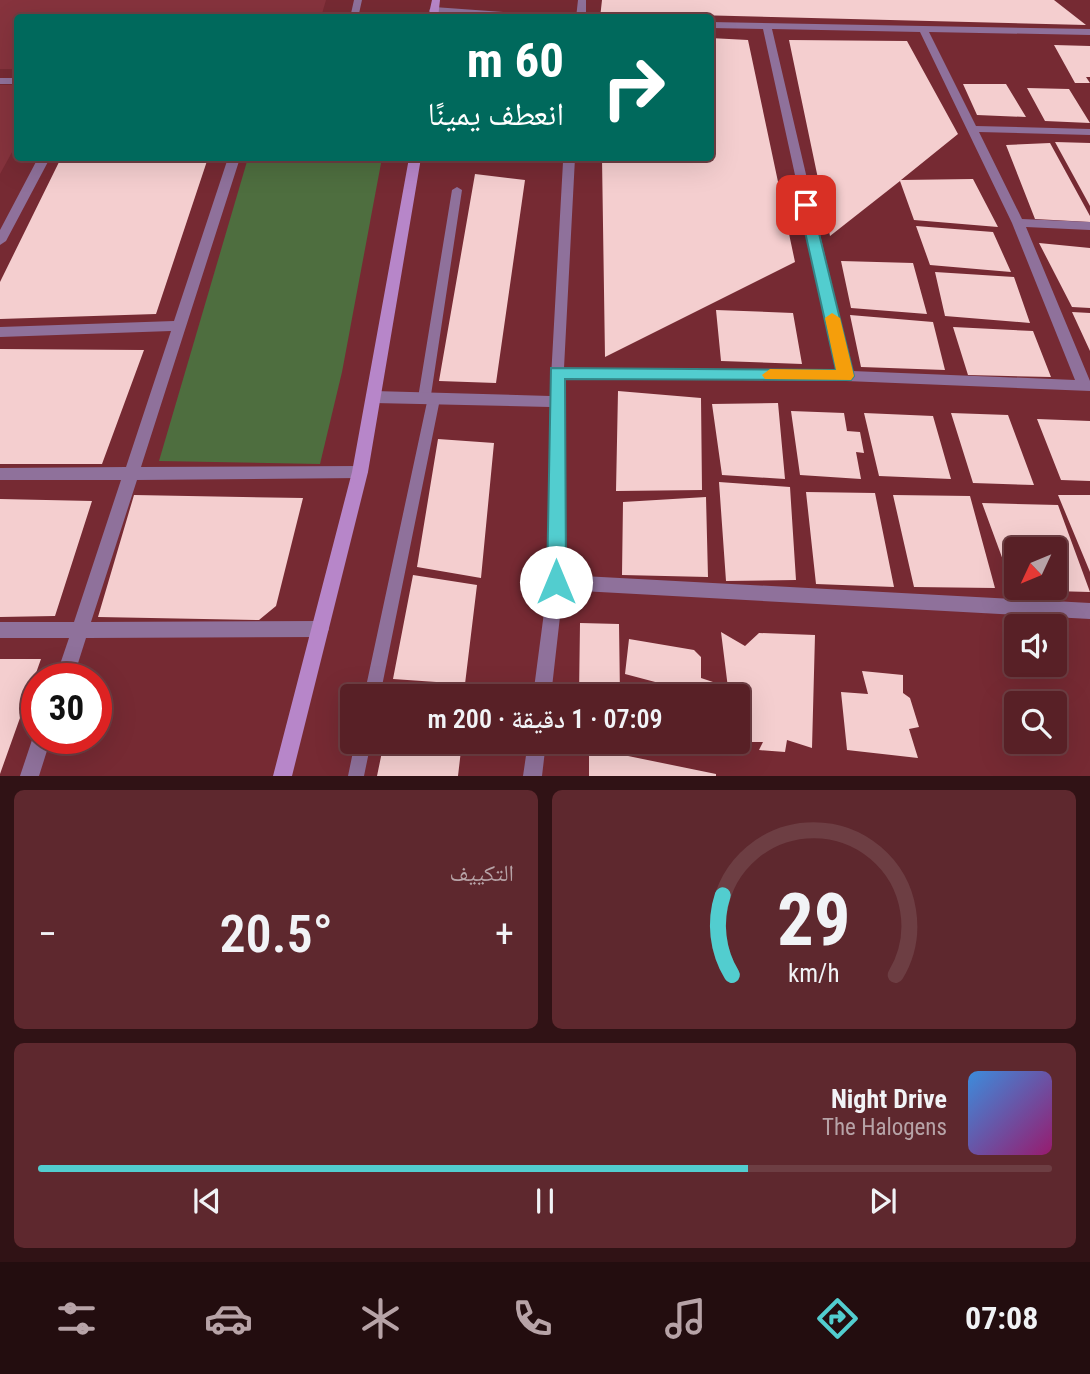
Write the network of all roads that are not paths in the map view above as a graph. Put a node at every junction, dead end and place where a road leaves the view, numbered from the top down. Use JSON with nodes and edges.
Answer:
{"nodes":[{"id":1,"x":434,"y":9,"type":"edge"},
{"id":2,"x":470,"y":14,"type":"edge"},
{"id":3,"x":714,"y":25,"type":"edge"},
{"id":4,"x":767,"y":27,"type":"junction"},
{"id":5,"x":924,"y":31,"type":"junction"},
{"id":6,"x":1090,"y":32,"type":"edge"},
{"id":7,"x":975,"y":129,"type":"junction"},
{"id":8,"x":1090,"y":132,"type":"edge"},
{"id":9,"x":42,"y":161,"type":"edge"},
{"id":10,"x":233,"y":161,"type":"edge"},
{"id":11,"x":414,"y":161,"type":"edge"},
{"id":12,"x":569,"y":161,"type":"edge"},
{"id":13,"x":457,"y":190,"type":"dead end"},
{"id":14,"x":1018,"y":223,"type":"junction"},
{"id":15,"x":1090,"y":226,"type":"edge"},
{"id":16,"x":0,"y":241,"type":"edge"},
{"id":17,"x":179,"y":326,"type":"junction"},
{"id":18,"x":0,"y":332,"type":"edge"},
{"id":19,"x":557,"y":373,"type":"junction"},
{"id":20,"x":846,"y":376,"type":"junction"},
{"id":21,"x":1087,"y":386,"type":"edge"},
{"id":22,"x":374,"y":397,"type":"junction"},
{"id":23,"x":429,"y":398,"type":"junction"},
{"id":24,"x":556,"y":402,"type":"junction"},
{"id":25,"x":360,"y":472,"type":"junction"},
{"id":26,"x":0,"y":474,"type":"edge"},
{"id":27,"x":130,"y":475,"type":"junction"},
{"id":28,"x":556,"y":582,"type":"junction"},
{"id":29,"x":1090,"y":611,"type":"edge"},
{"id":30,"x":82,"y":629,"type":"junction"},
{"id":31,"x":320,"y":629,"type":"junction"},
{"id":32,"x":0,"y":630,"type":"edge"},
{"id":33,"x":70,"y":663,"type":"edge"},
{"id":34,"x":374,"y":684,"type":"edge"},
{"id":35,"x":543,"y":684,"type":"edge"},
{"id":36,"x":36,"y":754,"type":"edge"},
{"id":37,"x":360,"y":754,"type":"edge"},
{"id":38,"x":536,"y":754,"type":"edge"},
{"id":39,"x":29,"y":775,"type":"edge"},
{"id":40,"x":282,"y":775,"type":"edge"},
{"id":41,"x":356,"y":775,"type":"edge"},
{"id":42,"x":533,"y":775,"type":"edge"}],
"edges":[{"from":1,"to":2,"type":"street"},
{"from":3,"to":4,"type":"street"},
{"from":4,"to":5,"type":"street"},
{"from":4,"to":20,"type":"street"},
{"from":5,"to":6,"type":"street"},
{"from":5,"to":7,"type":"street"},
{"from":7,"to":8,"type":"street"},
{"from":7,"to":14,"type":"street"},
{"from":9,"to":16,"type":"street"},
{"from":10,"to":17,"type":"street"},
{"from":11,"to":22,"type":"street"},
{"from":12,"to":19,"type":"street"},
{"from":13,"to":23,"type":"lane"},
{"from":14,"to":15,"type":"street"},
{"from":14,"to":21,"type":"street"},
{"from":17,"to":18,"type":"street"},
{"from":17,"to":27,"type":"street"},
{"from":19,"to":20,"type":"street"},
{"from":19,"to":24,"type":"street"},
{"from":20,"to":21,"type":"street"},
{"from":22,"to":23,"type":"street"},
{"from":22,"to":25,"type":"street"},
{"from":23,"to":24,"type":"street"},
{"from":23,"to":34,"type":"lane"},
{"from":24,"to":28,"type":"street"},
{"from":25,"to":27,"type":"street"},
{"from":25,"to":31,"type":"street"},
{"from":26,"to":27,"type":"street"},
{"from":27,"to":30,"type":"street"},
{"from":28,"to":29,"type":"street"},
{"from":28,"to":35,"type":"street"},
{"from":30,"to":31,"type":"street"},
{"from":30,"to":32,"type":"street"},
{"from":30,"to":33,"type":"street"},
{"from":31,"to":40,"type":"street"},
{"from":36,"to":39,"type":"street"},
{"from":37,"to":41,"type":"lane"},
{"from":38,"to":42,"type":"street"}]}
